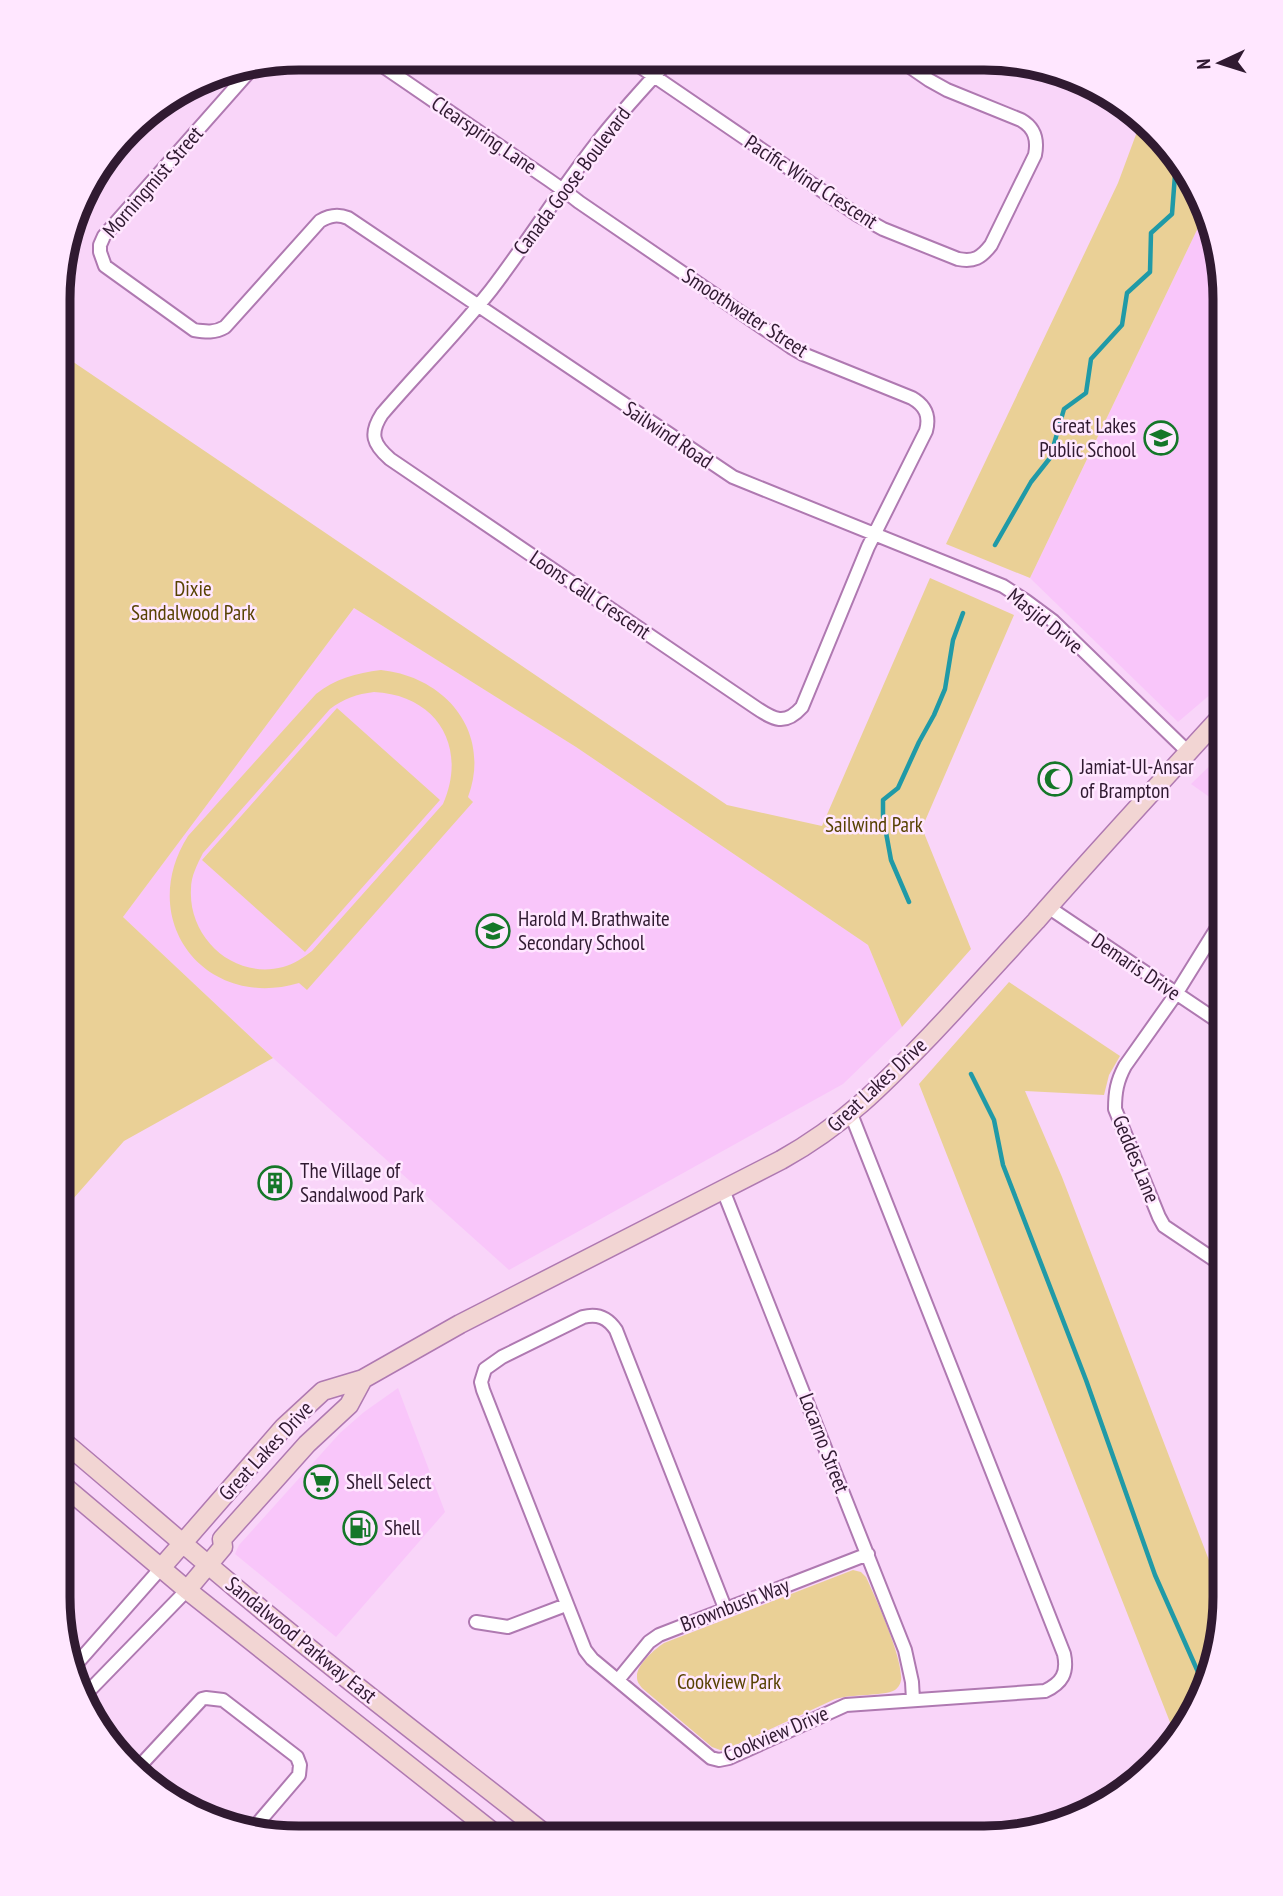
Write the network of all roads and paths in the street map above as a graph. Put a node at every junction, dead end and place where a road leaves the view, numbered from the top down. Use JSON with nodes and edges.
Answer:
{"nodes":[{"id":1,"x":388,"y":70,"type":"edge"},
{"id":2,"x":645,"y":70,"type":"edge"},
{"id":3,"x":660,"y":70,"type":"edge"},
{"id":4,"x":916,"y":70,"type":"edge"},
{"id":5,"x":654,"y":76,"type":"junction"},
{"id":6,"x":244,"y":77,"type":"edge"},
{"id":7,"x":562,"y":190,"type":"junction"},
{"id":8,"x":478,"y":306,"type":"junction"},
{"id":9,"x":873,"y":535,"type":"junction"},
{"id":10,"x":1213,"y":725,"type":"edge"},
{"id":11,"x":1188,"y":752,"type":"junction"},
{"id":12,"x":1048,"y":907,"type":"junction"},
{"id":13,"x":1213,"y":934,"type":"edge"},
{"id":14,"x":1176,"y":994,"type":"junction"},
{"id":15,"x":1213,"y":1018,"type":"edge"},
{"id":16,"x":851,"y":1114,"type":"junction"},
{"id":17,"x":723,"y":1190,"type":"junction"},
{"id":18,"x":1213,"y":1259,"type":"edge"},
{"id":19,"x":363,"y":1379,"type":"junction"},
{"id":20,"x":70,"y":1447,"type":"edge"},
{"id":21,"x":70,"y":1491,"type":"edge"},
{"id":22,"x":182,"y":1544,"type":"junction"},
{"id":23,"x":867,"y":1553,"type":"junction"},
{"id":24,"x":208,"y":1565,"type":"junction"},
{"id":25,"x":161,"y":1568,"type":"junction"},
{"id":26,"x":187,"y":1590,"type":"junction"},
{"id":27,"x":566,"y":1605,"type":"junction"},
{"id":28,"x":725,"y":1608,"type":"junction"},
{"id":29,"x":475,"y":1622,"type":"dead end"},
{"id":30,"x":79,"y":1661,"type":"edge"},
{"id":31,"x":618,"y":1680,"type":"junction"},
{"id":32,"x":90,"y":1690,"type":"edge"},
{"id":33,"x":913,"y":1700,"type":"junction"},
{"id":34,"x":142,"y":1764,"type":"edge"},
{"id":35,"x":259,"y":1822,"type":"edge"},
{"id":36,"x":485,"y":1826,"type":"edge"},
{"id":37,"x":535,"y":1826,"type":"edge"}],
"edges":[{"from":1,"to":7,"type":"street","name":"Clearspring Lane"},
{"from":2,"to":5,"type":"street","name":"Pacific Wind Crescent"},
{"from":3,"to":5,"type":"street","name":"Canada Goose Boulevard"},
{"from":4,"to":5,"type":"street","name":"Pacific Wind Crescent"},
{"from":5,"to":7,"type":"street","name":"Canada Goose Boulevard"},
{"from":6,"to":8,"type":"street","name":"Morningmist Street"},
{"from":7,"to":8,"type":"street","name":"Canada Goose Boulevard"},
{"from":7,"to":9,"type":"street","name":"Smoothwater Street"},
{"from":8,"to":9,"type":"street","name":"Sailwind Road"},
{"from":8,"to":9,"type":"street","name":"Loons Call Crescent"},
{"from":9,"to":11,"type":"street","name":"Masjid Drive"},
{"from":10,"to":11,"type":"street","name":"Great Lakes Drive"},
{"from":11,"to":12,"type":"street","name":"Great Lakes Drive"},
{"from":12,"to":14,"type":"street","name":"Demaris Drive"},
{"from":12,"to":16,"type":"street","name":"Great Lakes Drive"},
{"from":13,"to":14,"type":"street","name":"Geddes Lane"},
{"from":14,"to":15,"type":"street","name":"Demaris Drive"},
{"from":14,"to":18,"type":"street","name":"Geddes Lane"},
{"from":16,"to":17,"type":"street","name":"Great Lakes Drive"},
{"from":16,"to":33,"type":"street","name":"Cookview Drive"},
{"from":17,"to":19,"type":"street","name":"Great Lakes Drive"},
{"from":17,"to":23,"type":"street","name":"Locarno Street"},
{"from":19,"to":22,"type":"street","name":"Great Lakes Drive"},
{"from":19,"to":24,"type":"street","name":"Great Lakes Drive"},
{"from":20,"to":22,"type":"street","name":"Sandalwood Parkway East"},
{"from":21,"to":25,"type":"street","name":"Sandalwood Parkway East"},
{"from":22,"to":24,"type":"street","name":"Sandalwood Parkway East"},
{"from":22,"to":25,"type":"street","name":"Great Lakes Drive"},
{"from":23,"to":28,"type":"street","name":"Brownbush Way"},
{"from":23,"to":33,"type":"street","name":"Locarno Street"},
{"from":24,"to":26,"type":"street","name":"Great Lakes Drive"},
{"from":24,"to":37,"type":"street","name":"Sandalwood Parkway East"},
{"from":25,"to":26,"type":"street","name":"Sandalwood Parkway East"},
{"from":25,"to":30,"type":"street"},
{"from":26,"to":32,"type":"street"},
{"from":26,"to":36,"type":"street","name":"Sandalwood Parkway East"},
{"from":27,"to":28,"type":"street","name":"Cookview Drive"},
{"from":27,"to":29,"type":"street"},
{"from":27,"to":31,"type":"street","name":"Cookview Drive"},
{"from":28,"to":31,"type":"street","name":"Brownbush Way"},
{"from":31,"to":33,"type":"street","name":"Cookview Drive"},
{"from":34,"to":35,"type":"street"}]}
